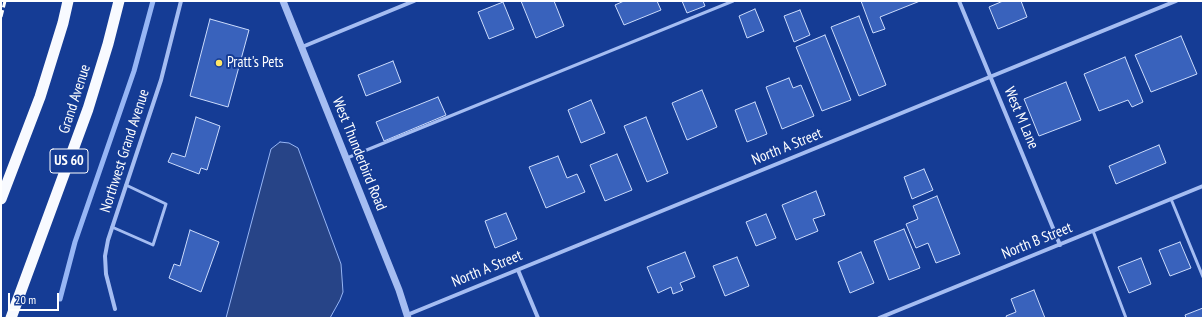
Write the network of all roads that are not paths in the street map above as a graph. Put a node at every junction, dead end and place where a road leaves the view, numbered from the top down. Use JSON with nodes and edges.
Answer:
{"nodes":[{"id":1,"x":68,"y":1,"type":"edge"},
{"id":2,"x":119,"y":1,"type":"edge"},
{"id":3,"x":181,"y":1,"type":"edge"},
{"id":4,"x":283,"y":1,"type":"edge"},
{"id":5,"x":414,"y":1,"type":"edge"},
{"id":6,"x":733,"y":1,"type":"edge"},
{"id":7,"x":959,"y":1,"type":"edge"},
{"id":8,"x":1176,"y":1,"type":"edge"},
{"id":9,"x":302,"y":47,"type":"junction"},
{"id":10,"x":990,"y":77,"type":"junction"},
{"id":11,"x":347,"y":158,"type":"junction"},
{"id":12,"x":126,"y":185,"type":"junction"},
{"id":13,"x":1203,"y":186,"type":"edge"},
{"id":14,"x":1,"y":198,"type":"edge"},
{"id":15,"x":1171,"y":199,"type":"junction"},
{"id":16,"x":112,"y":227,"type":"junction"},
{"id":17,"x":1093,"y":231,"type":"junction"},
{"id":18,"x":1060,"y":245,"type":"junction"},
{"id":19,"x":518,"y":270,"type":"junction"},
{"id":20,"x":1203,"y":277,"type":"edge"},
{"id":21,"x":115,"y":308,"type":"dead end"},
{"id":22,"x":407,"y":316,"type":"edge"},
{"id":23,"x":11,"y":318,"type":"edge"},
{"id":24,"x":538,"y":318,"type":"edge"},
{"id":25,"x":879,"y":318,"type":"edge"},
{"id":26,"x":1126,"y":318,"type":"edge"}],
"edges":[{"from":1,"to":14,"type":"highway"},
{"from":2,"to":23,"type":"highway","name":"Grand Avenue","number":"US 60"},
{"from":3,"to":12,"type":"street","name":"Northwest Grand Avenue"},
{"from":4,"to":9,"type":"street","name":"West Thunderbird Road"},
{"from":5,"to":9,"type":"street"},
{"from":6,"to":11,"type":"lane"},
{"from":7,"to":10,"type":"street","name":"West M Lane"},
{"from":8,"to":10,"type":"street","name":"North A Street"},
{"from":9,"to":11,"type":"street","name":"West Thunderbird Road"},
{"from":10,"to":18,"type":"street","name":"West M Lane"},
{"from":10,"to":19,"type":"street","name":"North A Street"},
{"from":11,"to":22,"type":"street","name":"West Thunderbird Road"},
{"from":12,"to":16,"type":"street","name":"Northwest Grand Avenue"},
{"from":12,"to":16,"type":"lane"},
{"from":13,"to":15,"type":"street","name":"North B Street"},
{"from":15,"to":17,"type":"street","name":"North B Street"},
{"from":15,"to":20,"type":"lane"},
{"from":16,"to":21,"type":"street","name":"Northwest Grand Avenue"},
{"from":17,"to":18,"type":"street","name":"North B Street"},
{"from":17,"to":26,"type":"lane"},
{"from":18,"to":25,"type":"street","name":"North B Street"},
{"from":19,"to":22,"type":"street","name":"North A Street"},
{"from":19,"to":24,"type":"street"}]}
